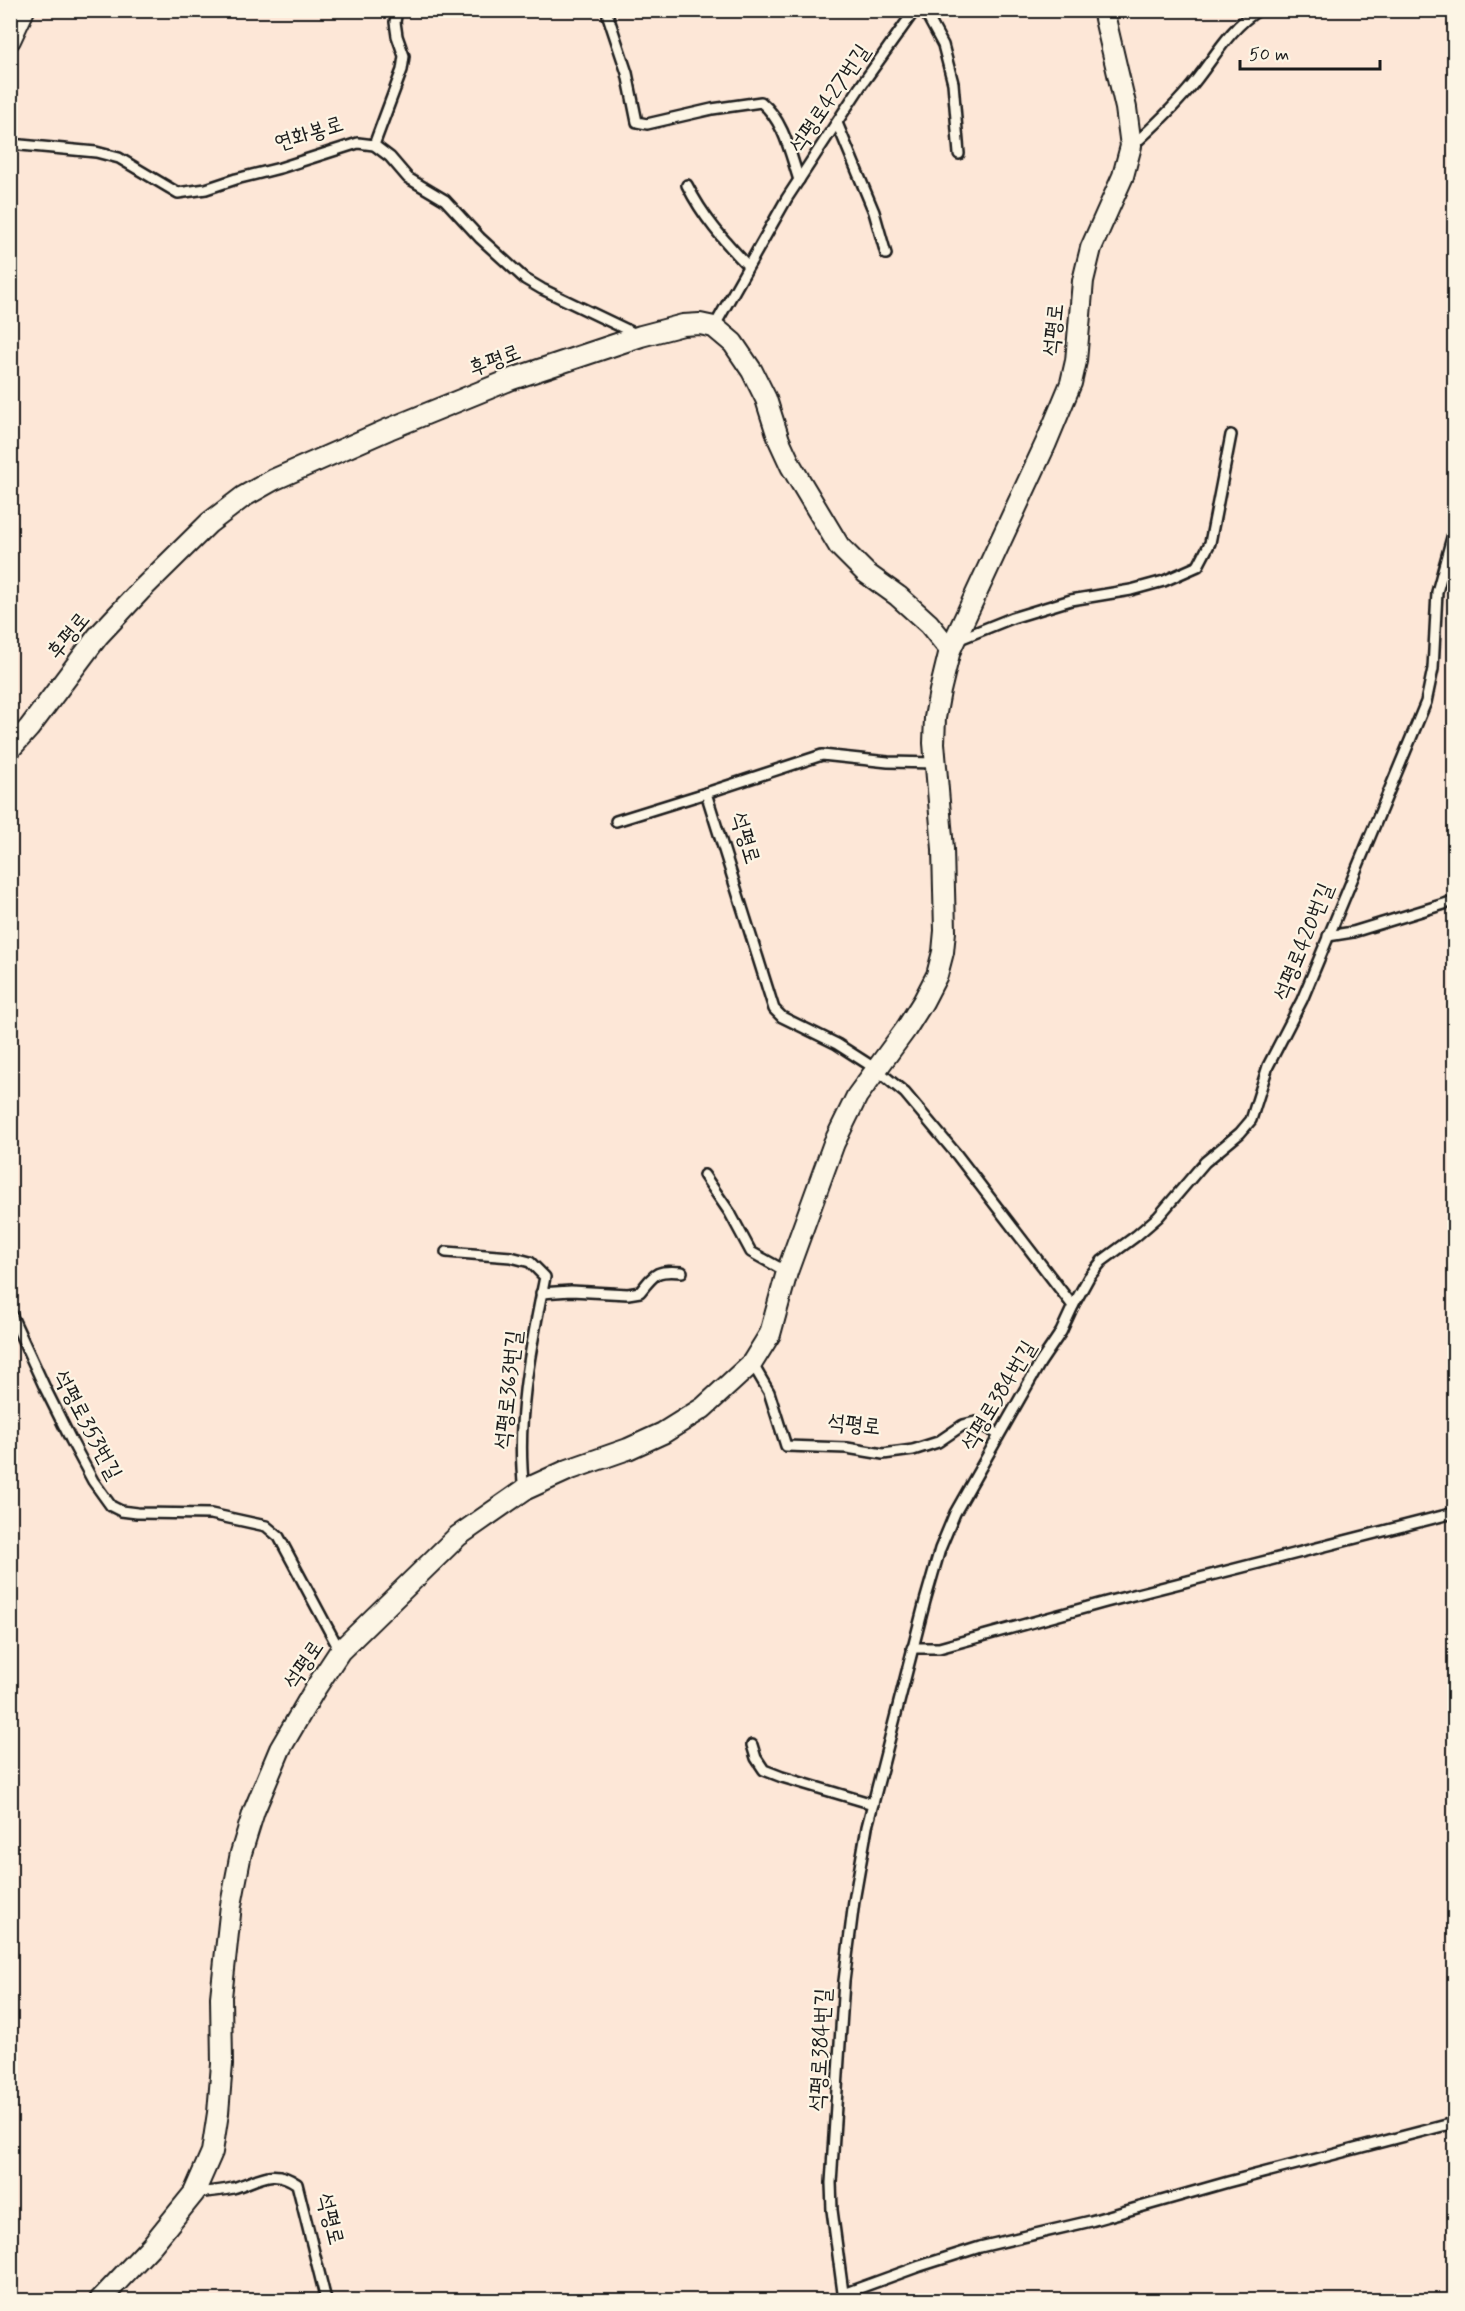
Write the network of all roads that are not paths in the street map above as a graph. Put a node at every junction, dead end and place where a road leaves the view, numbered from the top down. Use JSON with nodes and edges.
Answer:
{"nodes":[{"id":1,"x":24,"y":10,"type":"edge"},
{"id":2,"x":397,"y":10,"type":"edge"},
{"id":3,"x":915,"y":10,"type":"edge"},
{"id":4,"x":924,"y":10,"type":"edge"},
{"id":5,"x":1103,"y":10,"type":"edge"},
{"id":6,"x":1259,"y":10,"type":"edge"},
{"id":7,"x":608,"y":16,"type":"dead end"},
{"id":8,"x":10,"y":40,"type":"edge"},
{"id":9,"x":837,"y":123,"type":"junction"},
{"id":10,"x":10,"y":144,"type":"edge"},
{"id":11,"x":374,"y":145,"type":"junction"},
{"id":12,"x":1131,"y":146,"type":"junction"},
{"id":13,"x":959,"y":154,"type":"dead end"},
{"id":14,"x":799,"y":180,"type":"junction"},
{"id":15,"x":687,"y":185,"type":"dead end"},
{"id":16,"x":886,"y":254,"type":"dead end"},
{"id":17,"x":748,"y":266,"type":"junction"},
{"id":18,"x":714,"y":327,"type":"junction"},
{"id":19,"x":641,"y":336,"type":"junction"},
{"id":20,"x":1232,"y":435,"type":"dead end"},
{"id":21,"x":1455,"y":530,"type":"edge"},
{"id":22,"x":952,"y":646,"type":"junction"},
{"id":23,"x":10,"y":748,"type":"edge"},
{"id":24,"x":936,"y":763,"type":"junction"},
{"id":25,"x":706,"y":793,"type":"junction"},
{"id":26,"x":616,"y":820,"type":"dead end"},
{"id":27,"x":1455,"y":901,"type":"edge"},
{"id":28,"x":1328,"y":936,"type":"junction"},
{"id":29,"x":876,"y":1069,"type":"junction"},
{"id":30,"x":704,"y":1175,"type":"dead end"},
{"id":31,"x":446,"y":1252,"type":"dead end"},
{"id":32,"x":682,"y":1272,"type":"dead end"},
{"id":33,"x":787,"y":1272,"type":"junction"},
{"id":34,"x":542,"y":1293,"type":"junction"},
{"id":35,"x":1073,"y":1306,"type":"junction"},
{"id":36,"x":10,"y":1312,"type":"edge"},
{"id":37,"x":752,"y":1364,"type":"junction"},
{"id":38,"x":998,"y":1434,"type":"junction"},
{"id":39,"x":524,"y":1490,"type":"junction"},
{"id":40,"x":1455,"y":1514,"type":"edge"},
{"id":41,"x":912,"y":1648,"type":"junction"},
{"id":42,"x":340,"y":1651,"type":"junction"},
{"id":43,"x":752,"y":1745,"type":"dead end"},
{"id":44,"x":873,"y":1804,"type":"junction"},
{"id":45,"x":1455,"y":2123,"type":"edge"},
{"id":46,"x":194,"y":2193,"type":"junction"},
{"id":47,"x":844,"y":2297,"type":"edge"},
{"id":48,"x":100,"y":2301,"type":"edge"},
{"id":49,"x":326,"y":2301,"type":"edge"}],
"edges":[{"from":1,"to":8,"type":"street"},
{"from":2,"to":11,"type":"lane"},
{"from":3,"to":9,"type":"lane","name":"석평로427번길"},
{"from":4,"to":13,"type":"lane"},
{"from":5,"to":12,"type":"street","name":"석평로"},
{"from":6,"to":12,"type":"lane"},
{"from":7,"to":14,"type":"lane","name":"석평로427번길"},
{"from":9,"to":14,"type":"lane","name":"석평로427번길"},
{"from":9,"to":16,"type":"lane"},
{"from":10,"to":11,"type":"lane","name":"연화봉로"},
{"from":11,"to":19,"type":"lane","name":"연화봉로"},
{"from":12,"to":22,"type":"street","name":"석평로"},
{"from":14,"to":17,"type":"lane","name":"석평로427번길"},
{"from":15,"to":17,"type":"lane"},
{"from":17,"to":18,"type":"lane","name":"석평로427번길"},
{"from":18,"to":19,"type":"street","name":"후평로"},
{"from":18,"to":22,"type":"street"},
{"from":19,"to":23,"type":"street","name":"후평로"},
{"from":20,"to":22,"type":"lane"},
{"from":21,"to":28,"type":"lane","name":"석평로420번길"},
{"from":22,"to":24,"type":"street","name":"석평로"},
{"from":24,"to":25,"type":"lane","name":"석평로"},
{"from":24,"to":29,"type":"street","name":"석평로"},
{"from":25,"to":26,"type":"lane"},
{"from":25,"to":29,"type":"lane","name":"석평로"},
{"from":27,"to":28,"type":"lane"},
{"from":28,"to":35,"type":"lane","name":"석평로420번길"},
{"from":29,"to":33,"type":"street","name":"석평로"},
{"from":29,"to":35,"type":"lane"},
{"from":30,"to":33,"type":"lane"},
{"from":31,"to":34,"type":"lane","name":"석평로363번길"},
{"from":32,"to":34,"type":"lane"},
{"from":33,"to":37,"type":"street","name":"석평로"},
{"from":34,"to":39,"type":"lane","name":"석평로363번길"},
{"from":35,"to":38,"type":"lane","name":"석평로384번길"},
{"from":36,"to":42,"type":"lane","name":"석평로353번길"},
{"from":37,"to":38,"type":"lane","name":"석평로"},
{"from":37,"to":39,"type":"street","name":"석평로"},
{"from":38,"to":41,"type":"lane","name":"석평로384번길"},
{"from":39,"to":42,"type":"street","name":"석평로"},
{"from":40,"to":41,"type":"lane"},
{"from":41,"to":44,"type":"lane","name":"석평로384번길"},
{"from":42,"to":46,"type":"street","name":"석평로"},
{"from":43,"to":44,"type":"lane"},
{"from":44,"to":47,"type":"lane","name":"석평로384번길"},
{"from":45,"to":47,"type":"lane"},
{"from":46,"to":48,"type":"street","name":"석평로"},
{"from":46,"to":49,"type":"lane","name":"석평로"}]}
